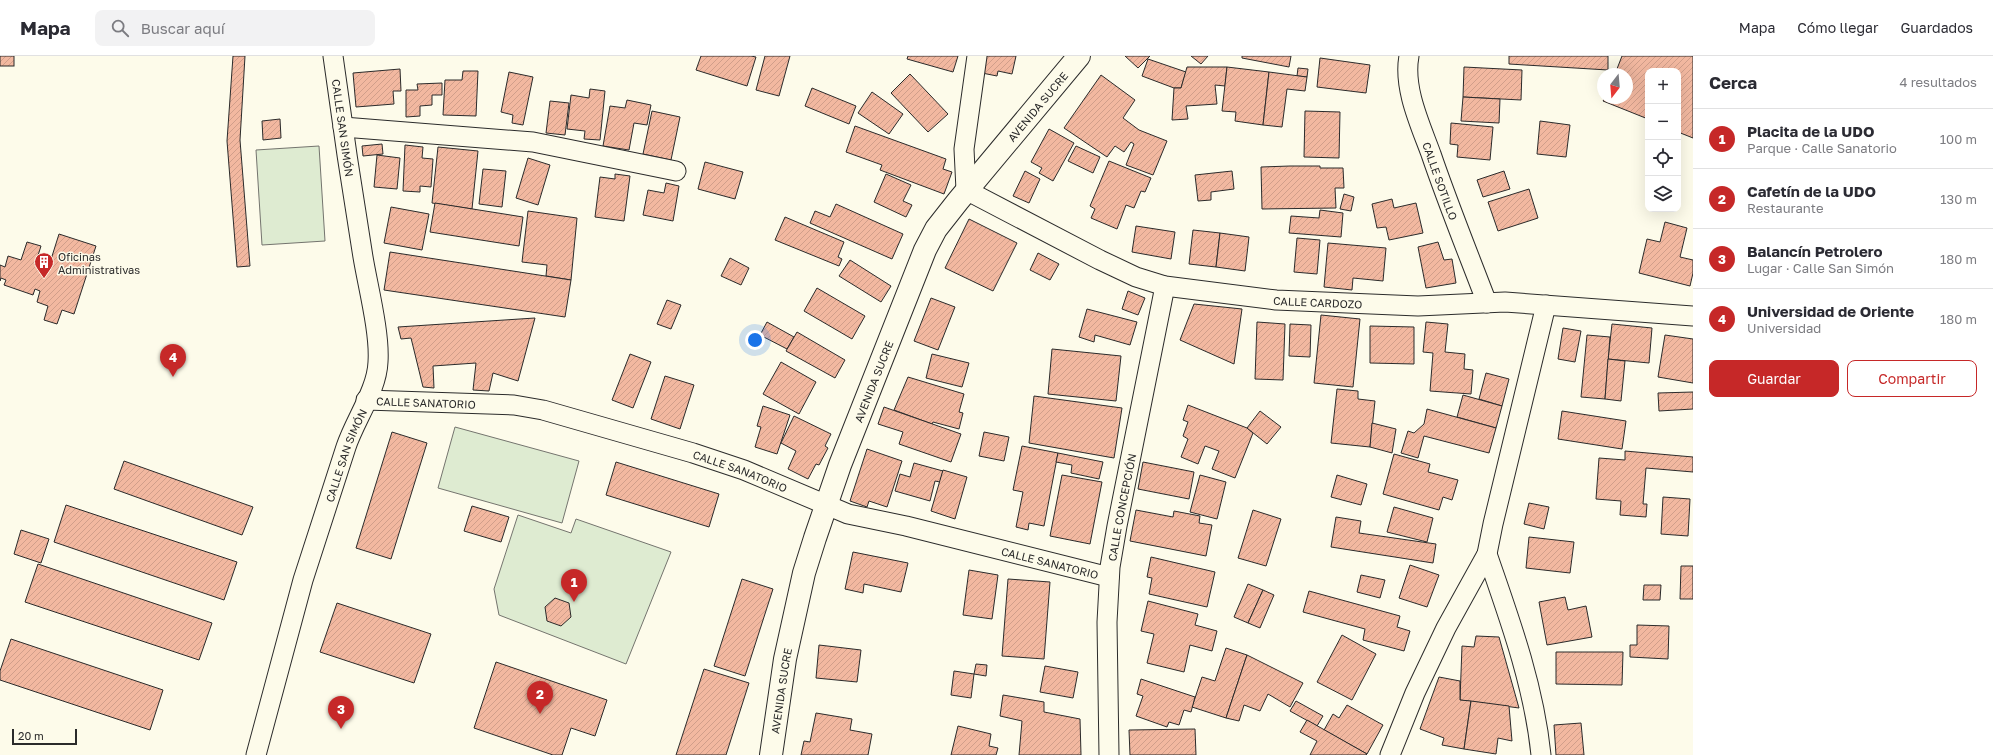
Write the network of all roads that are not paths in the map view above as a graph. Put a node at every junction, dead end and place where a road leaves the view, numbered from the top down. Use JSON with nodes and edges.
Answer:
{"nodes":[{"id":1,"x":333,"y":56,"type":"edge"},
{"id":2,"x":977,"y":56,"type":"edge"},
{"id":3,"x":1079,"y":56,"type":"edge"},
{"id":4,"x":1409,"y":56,"type":"edge"},
{"id":5,"x":343,"y":127,"type":"junction"},
{"id":6,"x":676,"y":171,"type":"dead end"},
{"id":7,"x":966,"y":190,"type":"junction"},
{"id":8,"x":1165,"y":286,"type":"junction"},
{"id":9,"x":1487,"y":302,"type":"junction"},
{"id":10,"x":1546,"y":305,"type":"junction"},
{"id":11,"x":1693,"y":316,"type":"edge"},
{"id":12,"x":366,"y":400,"type":"junction"},
{"id":13,"x":826,"y":504,"type":"junction"},
{"id":14,"x":1487,"y":554,"type":"junction"},
{"id":15,"x":1109,"y":577,"type":"junction"},
{"id":16,"x":256,"y":755,"type":"edge"},
{"id":17,"x":772,"y":755,"type":"edge"},
{"id":18,"x":1109,"y":755,"type":"edge"},
{"id":19,"x":1390,"y":755,"type":"edge"},
{"id":20,"x":1541,"y":755,"type":"edge"}],
"edges":[{"from":1,"to":5,"type":"street","name":"CALLE SAN SIMÓN"},
{"from":2,"to":7,"type":"street"},
{"from":3,"to":7,"type":"street","name":"AVENIDA SUCRE"},
{"from":4,"to":9,"type":"street","name":"CALLE SOTILLO"},
{"from":5,"to":6,"type":"street"},
{"from":5,"to":12,"type":"street","name":"CALLE SAN SIMÓN"},
{"from":7,"to":8,"type":"street","name":"CALLE CARDOZO"},
{"from":7,"to":13,"type":"street","name":"AVENIDA SUCRE"},
{"from":8,"to":9,"type":"street","name":"CALLE CARDOZO"},
{"from":8,"to":15,"type":"street","name":"CALLE CONCEPCIÓN"},
{"from":9,"to":10,"type":"street","name":"CALLE CARDOZO"},
{"from":10,"to":11,"type":"street","name":"CALLE CARDOZO"},
{"from":10,"to":14,"type":"street"},
{"from":12,"to":13,"type":"street","name":"CALLE SANATORIO"},
{"from":12,"to":16,"type":"street","name":"CALLE SAN SIMÓN"},
{"from":13,"to":15,"type":"street","name":"CALLE SANATORIO"},
{"from":13,"to":17,"type":"street","name":"AVENIDA SUCRE"},
{"from":14,"to":19,"type":"street"},
{"from":14,"to":20,"type":"street"},
{"from":15,"to":18,"type":"street","name":"CALLE CONCEPCIÓN"}]}
